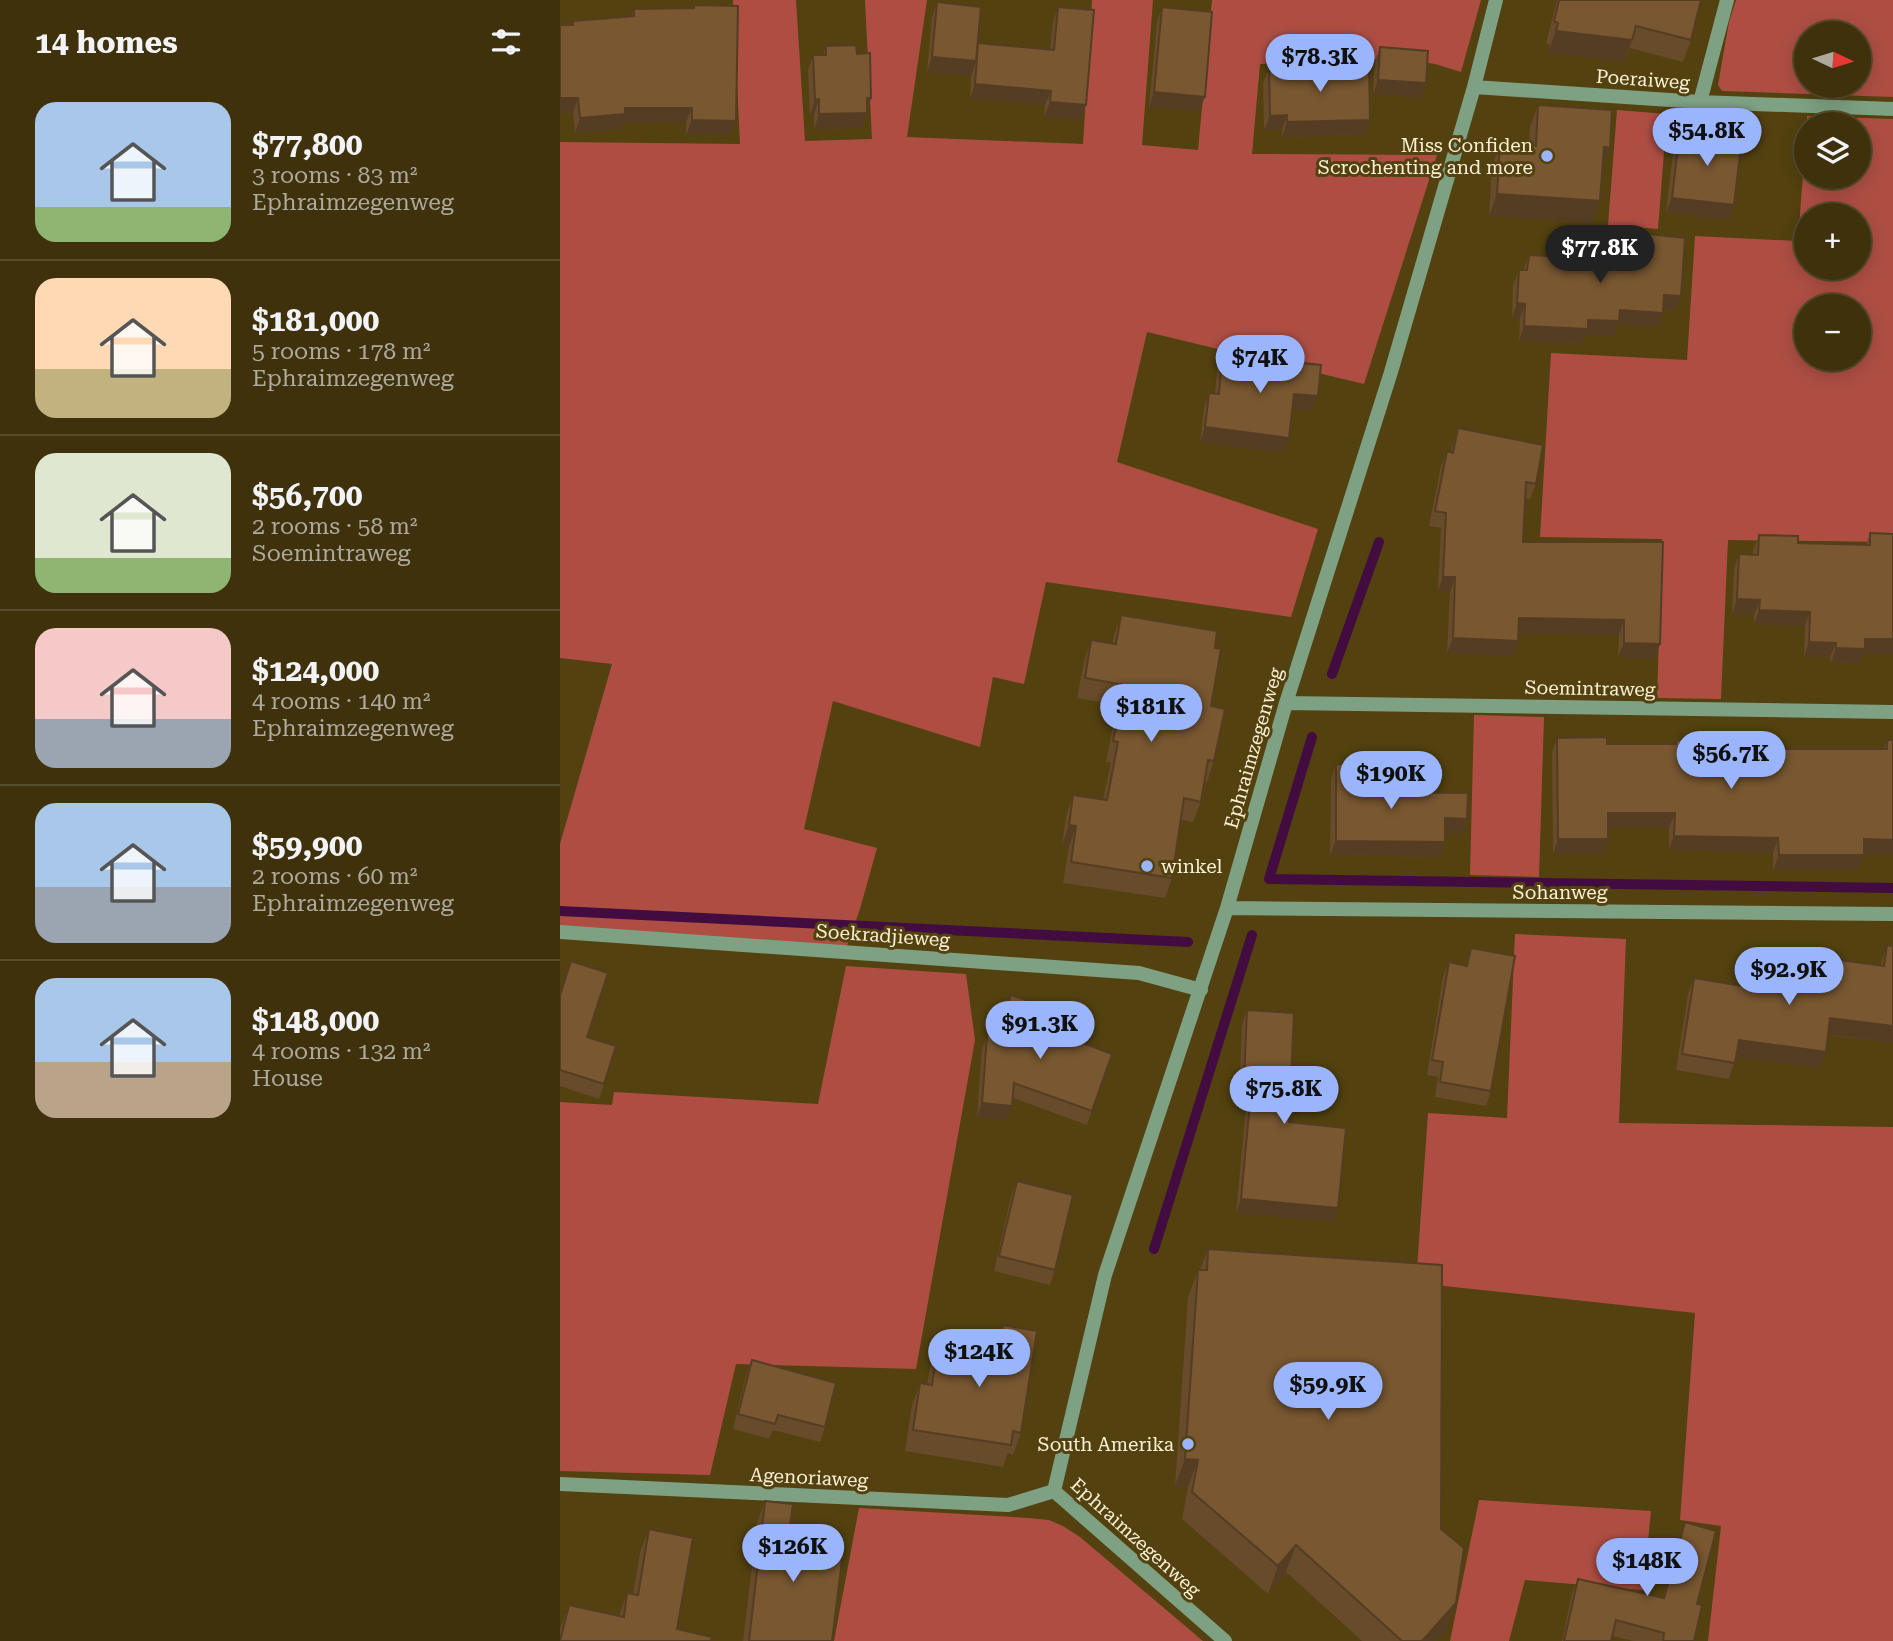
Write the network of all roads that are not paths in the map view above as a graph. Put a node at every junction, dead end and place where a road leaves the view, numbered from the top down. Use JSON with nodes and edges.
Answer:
{"nodes":[{"id":1,"x":1496,"y":0,"type":"edge"},
{"id":2,"x":1727,"y":0,"type":"edge"},
{"id":3,"x":1474,"y":87,"type":"junction"},
{"id":4,"x":1700,"y":102,"type":"junction"},
{"id":5,"x":1893,"y":109,"type":"edge"},
{"id":6,"x":1286,"y":702,"type":"junction"},
{"id":7,"x":1893,"y":712,"type":"edge"},
{"id":8,"x":1227,"y":908,"type":"junction"},
{"id":9,"x":1893,"y":914,"type":"edge"},
{"id":10,"x":560,"y":932,"type":"edge"},
{"id":11,"x":1200,"y":990,"type":"junction"},
{"id":12,"x":560,"y":1484,"type":"edge"},
{"id":13,"x":1054,"y":1491,"type":"junction"},
{"id":14,"x":1225,"y":1641,"type":"edge"}],
"edges":[{"from":1,"to":3,"type":"street","name":"Ephraimzegenweg"},
{"from":2,"to":4,"type":"street"},
{"from":3,"to":4,"type":"street","name":"Poeraiweg"},
{"from":3,"to":6,"type":"street","name":"Ephraimzegenweg"},
{"from":4,"to":5,"type":"street","name":"Poeraiweg"},
{"from":6,"to":7,"type":"street","name":"Soemintraweg"},
{"from":6,"to":8,"type":"street","name":"Ephraimzegenweg"},
{"from":8,"to":9,"type":"street","name":"Sohanweg"},
{"from":8,"to":11,"type":"street","name":"Ephraimzegenweg"},
{"from":10,"to":11,"type":"street","name":"Soekradjieweg"},
{"from":11,"to":13,"type":"street","name":"Ephraimzegenweg"},
{"from":12,"to":13,"type":"street","name":"Agenoriaweg"},
{"from":13,"to":14,"type":"street","name":"Ephraimzegenweg"}]}
